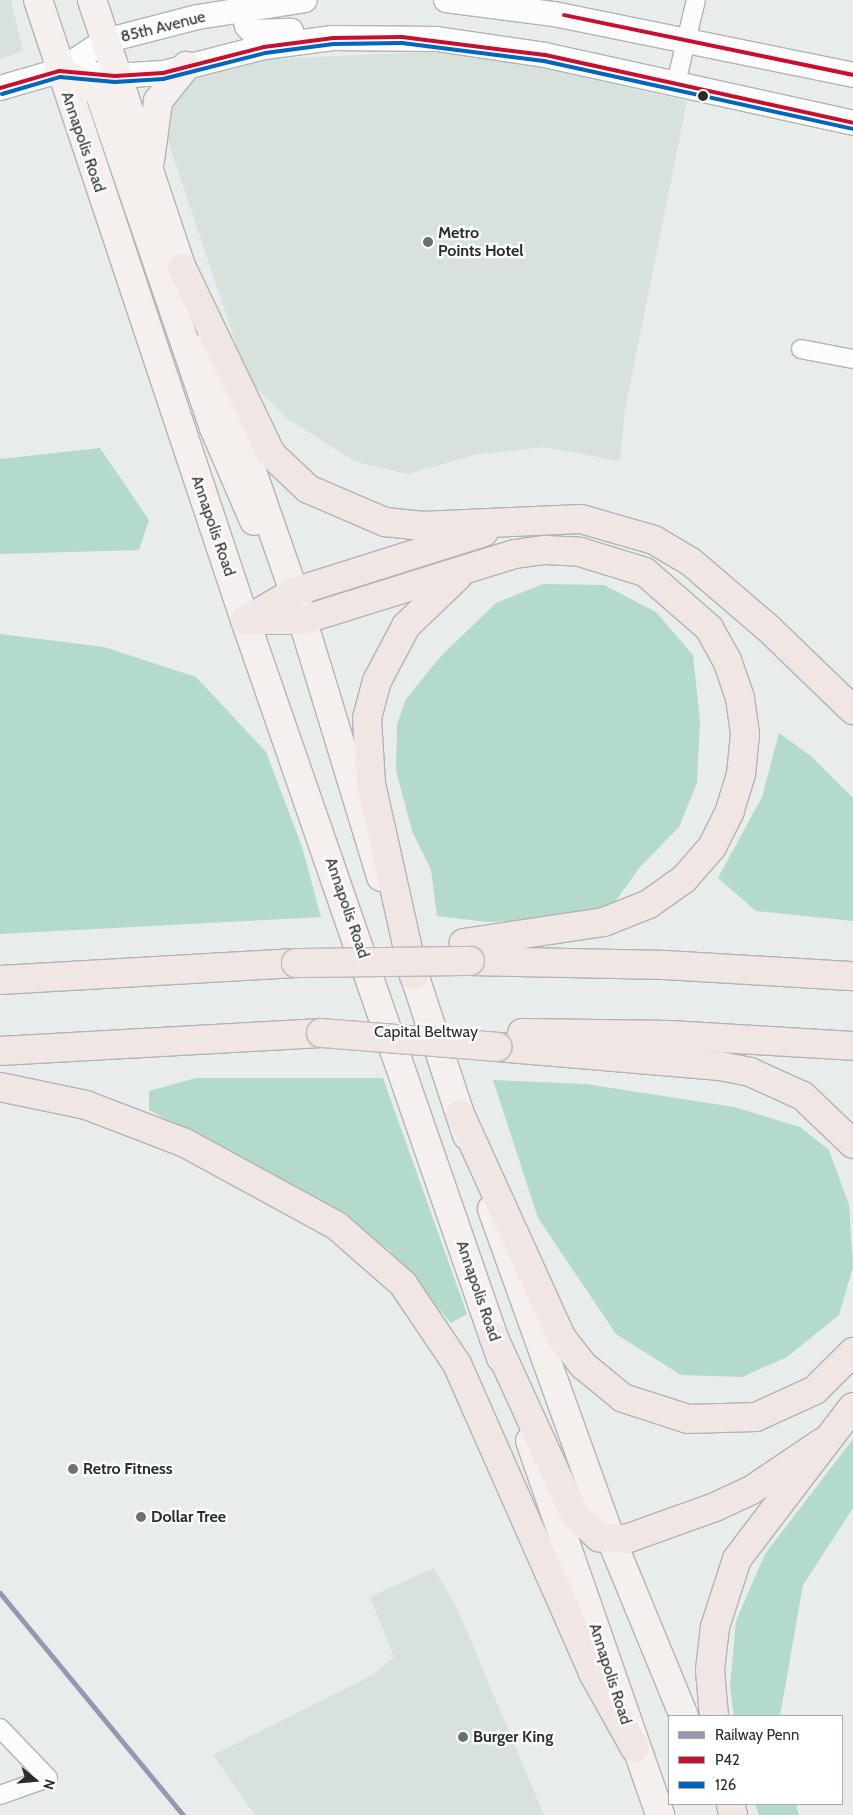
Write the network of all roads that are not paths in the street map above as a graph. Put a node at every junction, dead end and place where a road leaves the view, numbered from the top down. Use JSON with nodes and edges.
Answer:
{"nodes":[{"id":1,"x":38,"y":0,"type":"edge"},
{"id":2,"x":92,"y":0,"type":"edge"},
{"id":3,"x":305,"y":0,"type":"edge"},
{"id":4,"x":446,"y":0,"type":"edge"},
{"id":5,"x":696,"y":0,"type":"edge"},
{"id":6,"x":243,"y":10,"type":"junction"},
{"id":7,"x":345,"y":38,"type":"junction"},
{"id":8,"x":686,"y":39,"type":"junction"},
{"id":9,"x":105,"y":41,"type":"junction"},
{"id":10,"x":186,"y":66,"type":"junction"},
{"id":11,"x":58,"y":71,"type":"junction"},
{"id":12,"x":853,"y":74,"type":"edge"},
{"id":13,"x":115,"y":76,"type":"junction"},
{"id":14,"x":676,"y":83,"type":"junction"},
{"id":15,"x":0,"y":88,"type":"edge"},
{"id":16,"x":853,"y":122,"type":"edge"},
{"id":17,"x":149,"y":175,"type":"junction"},
{"id":18,"x":182,"y":268,"type":"junction"},
{"id":19,"x":801,"y":349,"type":"dead end"},
{"id":20,"x":853,"y":359,"type":"edge"},
{"id":21,"x":510,"y":523,"type":"junction"},
{"id":22,"x":274,"y":534,"type":"junction"},
{"id":23,"x":464,"y":571,"type":"junction"},
{"id":24,"x":294,"y":592,"type":"junction"},
{"id":25,"x":245,"y":620,"type":"junction"},
{"id":26,"x":303,"y":620,"type":"junction"},
{"id":27,"x":853,"y":710,"type":"edge"},
{"id":28,"x":467,"y":952,"type":"junction"},
{"id":29,"x":414,"y":976,"type":"junction"},
{"id":30,"x":853,"y":976,"type":"edge"},
{"id":31,"x":0,"y":980,"type":"edge"},
{"id":32,"x":495,"y":1040,"type":"junction"},
{"id":33,"x":853,"y":1046,"type":"edge"},
{"id":34,"x":0,"y":1051,"type":"edge"},
{"id":35,"x":0,"y":1087,"type":"edge"},
{"id":36,"x":460,"y":1114,"type":"junction"},
{"id":37,"x":853,"y":1144,"type":"edge"},
{"id":38,"x":493,"y":1336,"type":"junction"},
{"id":39,"x":853,"y":1352,"type":"edge"},
{"id":40,"x":853,"y":1407,"type":"edge"},
{"id":41,"x":823,"y":1442,"type":"junction"},
{"id":42,"x":611,"y":1539,"type":"junction"},
{"id":43,"x":684,"y":1715,"type":"edge"},
{"id":44,"x":714,"y":1715,"type":"edge"},
{"id":45,"x":0,"y":1728,"type":"edge"},
{"id":46,"x":634,"y":1748,"type":"junction"},
{"id":47,"x":0,"y":1795,"type":"edge"},
{"id":48,"x":660,"y":1815,"type":"edge"}],
"edges":[{"from":1,"to":11,"type":"main road","name":"Annapolis Road"},
{"from":2,"to":9,"type":"main road"},
{"from":3,"to":6,"type":"street","name":"85th Avenue"},
{"from":4,"to":8,"type":"street"},
{"from":5,"to":8,"type":"street"},
{"from":6,"to":7,"type":"street"},
{"from":6,"to":9,"type":"street","name":"85th Avenue"},
{"from":7,"to":10,"type":"street","name":"85th Avenue"},
{"from":7,"to":14,"type":"street","name":"85th Avenue"},
{"from":8,"to":12,"type":"street"},
{"from":8,"to":14,"type":"street"},
{"from":9,"to":11,"type":"street","name":"85th Avenue"},
{"from":9,"to":13,"type":"main road"},
{"from":10,"to":13,"type":"street","name":"85th Avenue"},
{"from":10,"to":17,"type":"main road"},
{"from":11,"to":13,"type":"street","name":"85th Avenue"},
{"from":11,"to":15,"type":"street","name":"85th Avenue"},
{"from":11,"to":22,"type":"main road"},
{"from":11,"to":25,"type":"main road","name":"Annapolis Road"},
{"from":13,"to":17,"type":"main road"},
{"from":14,"to":16,"type":"street","name":"85th Avenue"},
{"from":17,"to":18,"type":"main road"},
{"from":18,"to":21,"type":"highway"},
{"from":18,"to":22,"type":"main road"},
{"from":19,"to":20,"type":"street"},
{"from":21,"to":24,"type":"highway"},
{"from":21,"to":27,"type":"highway"},
{"from":22,"to":24,"type":"main road"},
{"from":23,"to":26,"type":"highway"},
{"from":23,"to":28,"type":"highway"},
{"from":23,"to":29,"type":"highway"},
{"from":24,"to":25,"type":"highway"},
{"from":24,"to":26,"type":"main road"},
{"from":25,"to":26,"type":"highway"},
{"from":25,"to":38,"type":"main road","name":"Annapolis Road"},
{"from":26,"to":29,"type":"main road"},
{"from":28,"to":30,"type":"highway"},
{"from":28,"to":31,"type":"highway","bridge":true},
{"from":29,"to":36,"type":"main road"},
{"from":32,"to":33,"type":"highway","name":"Capital Beltway"},
{"from":32,"to":34,"type":"highway","name":"Capital Beltway","bridge":true},
{"from":32,"to":37,"type":"highway"},
{"from":35,"to":46,"type":"highway"},
{"from":36,"to":39,"type":"highway"},
{"from":36,"to":42,"type":"main road"},
{"from":38,"to":42,"type":"highway"},
{"from":38,"to":46,"type":"main road","name":"Annapolis Road"},
{"from":40,"to":41,"type":"highway"},
{"from":41,"to":42,"type":"highway"},
{"from":41,"to":44,"type":"highway"},
{"from":42,"to":43,"type":"main road"},
{"from":45,"to":47,"type":"street"},
{"from":46,"to":48,"type":"main road","name":"Annapolis Road"}]}
